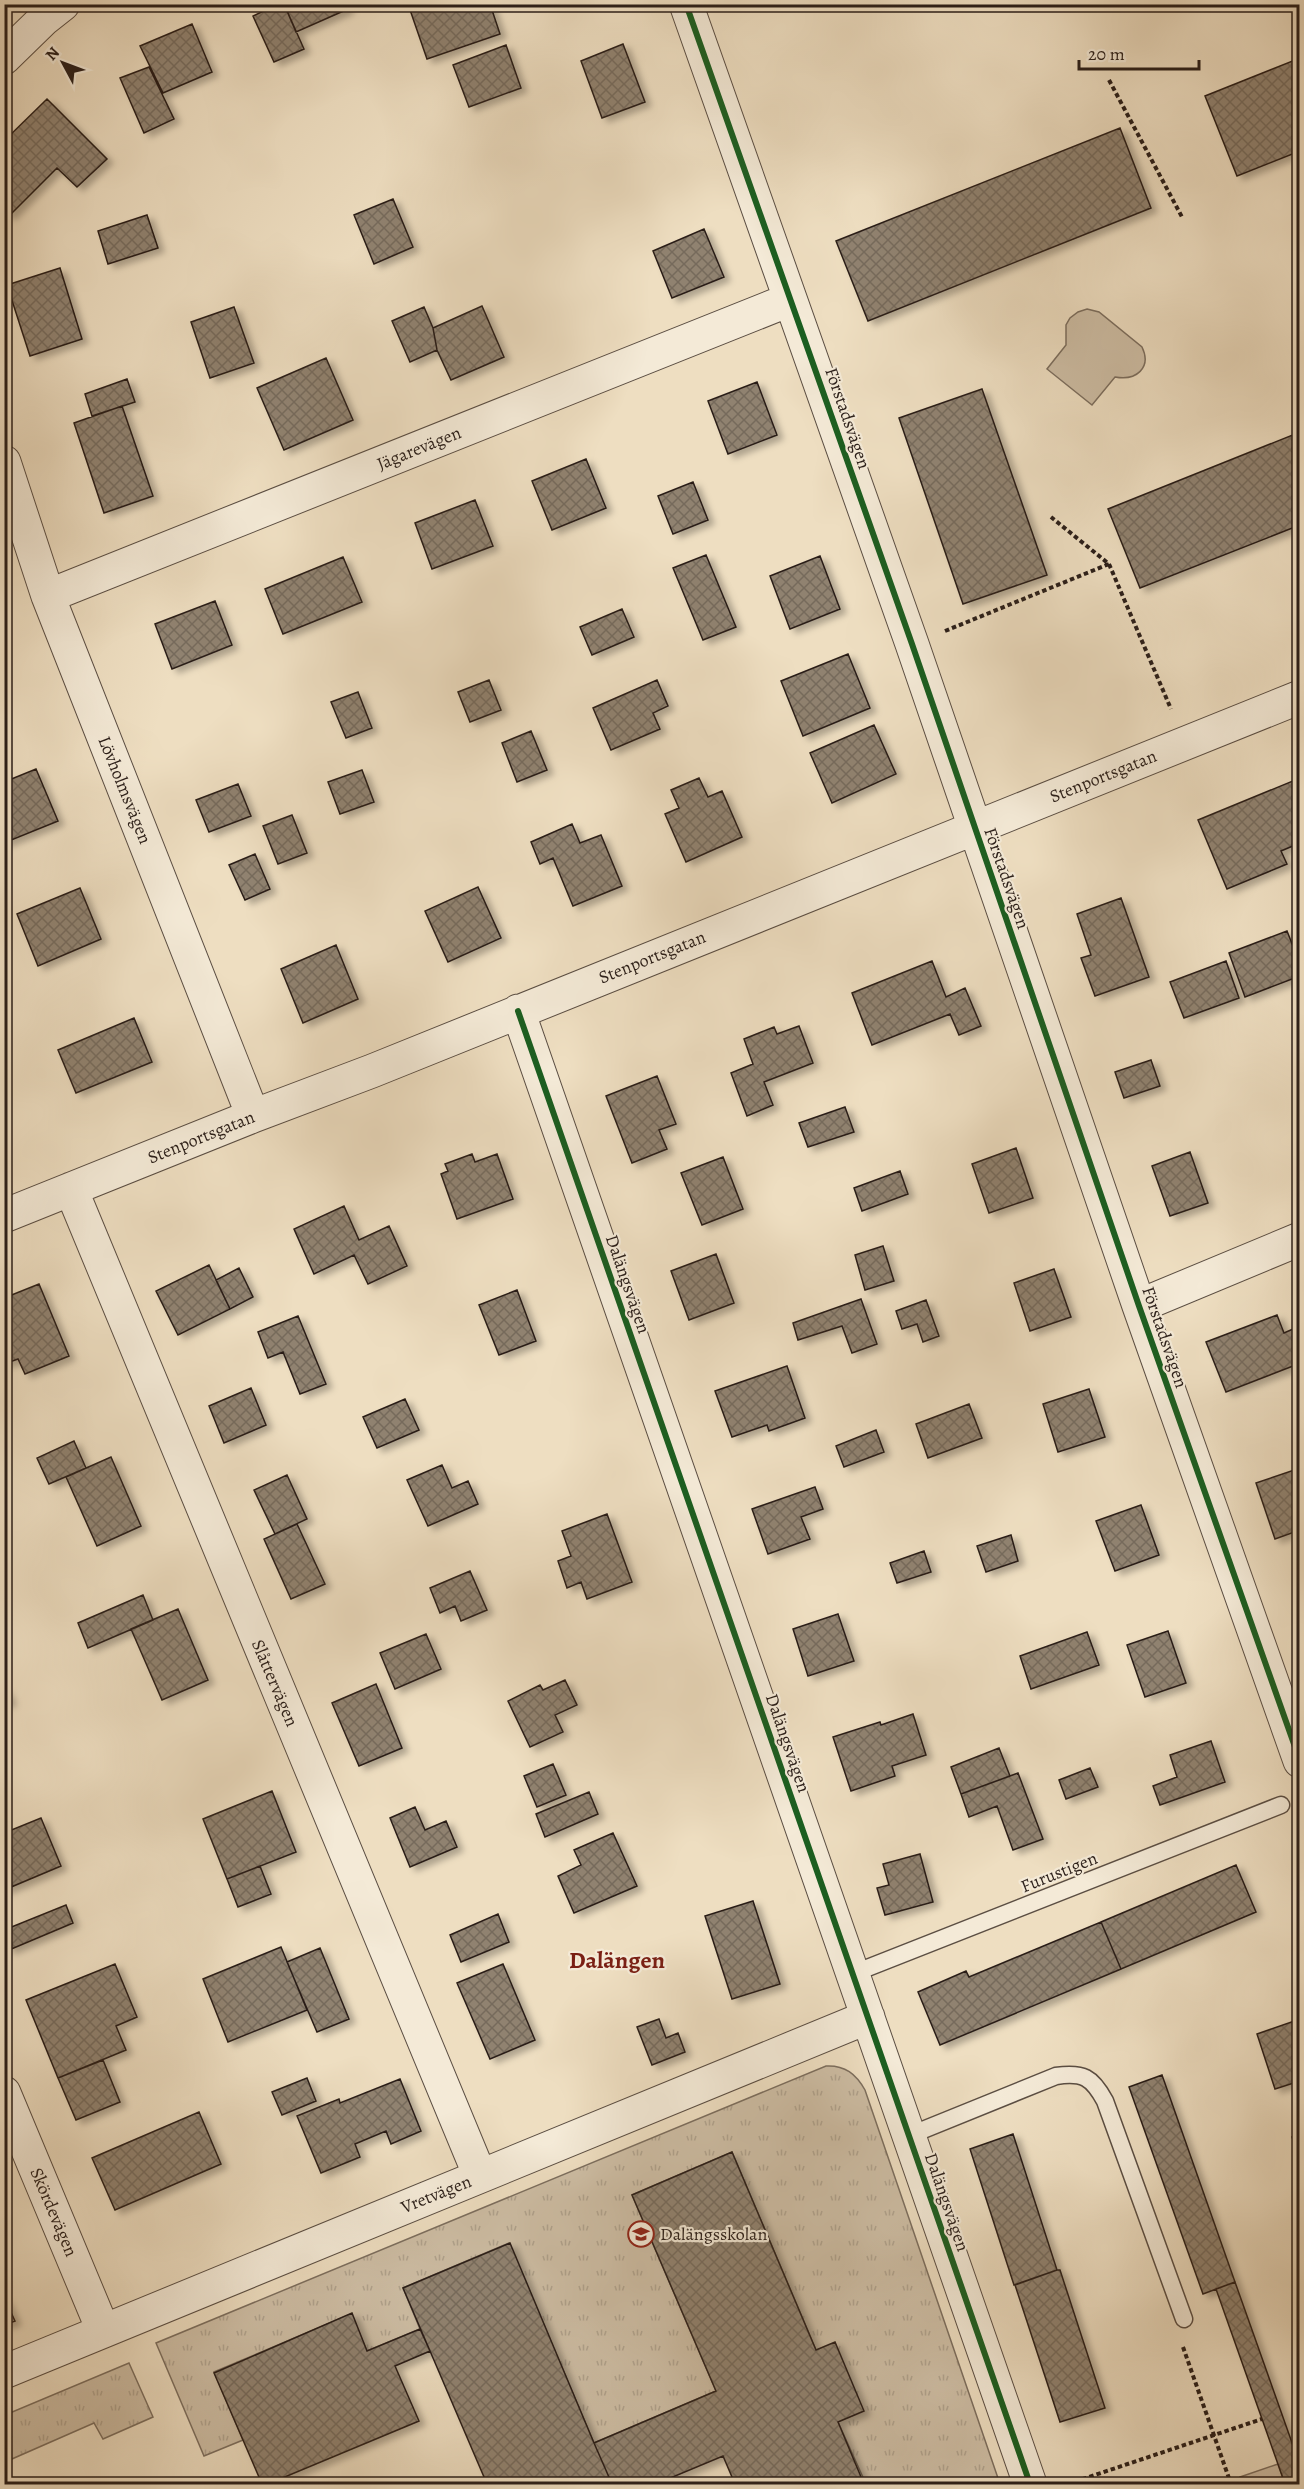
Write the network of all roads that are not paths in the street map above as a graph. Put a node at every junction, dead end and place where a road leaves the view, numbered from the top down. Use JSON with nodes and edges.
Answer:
{"nodes":[{"id":1,"x":63,"y":4,"type":"edge"},
{"id":2,"x":686,"y":4,"type":"edge"},
{"id":3,"x":4,"y":58,"type":"edge"},
{"id":4,"x":789,"y":300,"type":"junction"},
{"id":5,"x":4,"y":462,"type":"edge"},
{"id":6,"x":48,"y":596,"type":"junction"},
{"id":7,"x":1299,"y":697,"type":"edge"},
{"id":8,"x":974,"y":828,"type":"junction"},
{"id":9,"x":518,"y":1011,"type":"junction"},
{"id":10,"x":253,"y":1116,"type":"junction"},
{"id":11,"x":71,"y":1189,"type":"junction"},
{"id":12,"x":4,"y":1216,"type":"edge"},
{"id":13,"x":1299,"y":1239,"type":"edge"},
{"id":14,"x":1138,"y":1306,"type":"junction"},
{"id":15,"x":1299,"y":1761,"type":"edge"},
{"id":16,"x":1281,"y":1806,"type":"dead end"},
{"id":17,"x":852,"y":1974,"type":"junction"},
{"id":18,"x":868,"y":2017,"type":"junction"},
{"id":19,"x":4,"y":2093,"type":"edge"},
{"id":20,"x":908,"y":2136,"type":"junction"},
{"id":21,"x":480,"y":2176,"type":"junction"},
{"id":22,"x":1184,"y":2319,"type":"road end"},
{"id":23,"x":103,"y":2330,"type":"junction"},
{"id":24,"x":4,"y":2372,"type":"edge"},
{"id":25,"x":1030,"y":2484,"type":"edge"}],
"edges":[{"from":1,"to":3,"type":"street"},
{"from":2,"to":4,"type":"street","name":"Förstadsvägen"},
{"from":4,"to":6,"type":"street","name":"Jägarevägen"},
{"from":4,"to":8,"type":"street","name":"Förstadsvägen"},
{"from":5,"to":6,"type":"street","name":"Lövholmsvägen"},
{"from":6,"to":10,"type":"street","name":"Lövholmsvägen"},
{"from":7,"to":8,"type":"street","name":"Stenportsgatan"},
{"from":8,"to":9,"type":"street","name":"Stenportsgatan"},
{"from":8,"to":14,"type":"street","name":"Förstadsvägen"},
{"from":9,"to":10,"type":"street","name":"Stenportsgatan"},
{"from":9,"to":17,"type":"street","name":"Dalängsvägen"},
{"from":10,"to":11,"type":"street","name":"Stenportsgatan"},
{"from":11,"to":12,"type":"street","name":"Stenportsgatan"},
{"from":11,"to":21,"type":"street","name":"Slåttervägen"},
{"from":13,"to":14,"type":"street"},
{"from":14,"to":15,"type":"street","name":"Förstadsvägen"},
{"from":16,"to":17,"type":"lane","name":"Furustigen"},
{"from":17,"to":18,"type":"street","name":"Dalängsvägen"},
{"from":18,"to":20,"type":"street","name":"Dalängsvägen"},
{"from":18,"to":21,"type":"street","name":"Vretvägen"},
{"from":19,"to":23,"type":"street","name":"Skördevägen"},
{"from":20,"to":22,"type":"lane"},
{"from":20,"to":25,"type":"street","name":"Dalängsvägen"},
{"from":21,"to":23,"type":"street","name":"Vretvägen"},
{"from":23,"to":24,"type":"street","name":"Vretvägen"}]}
